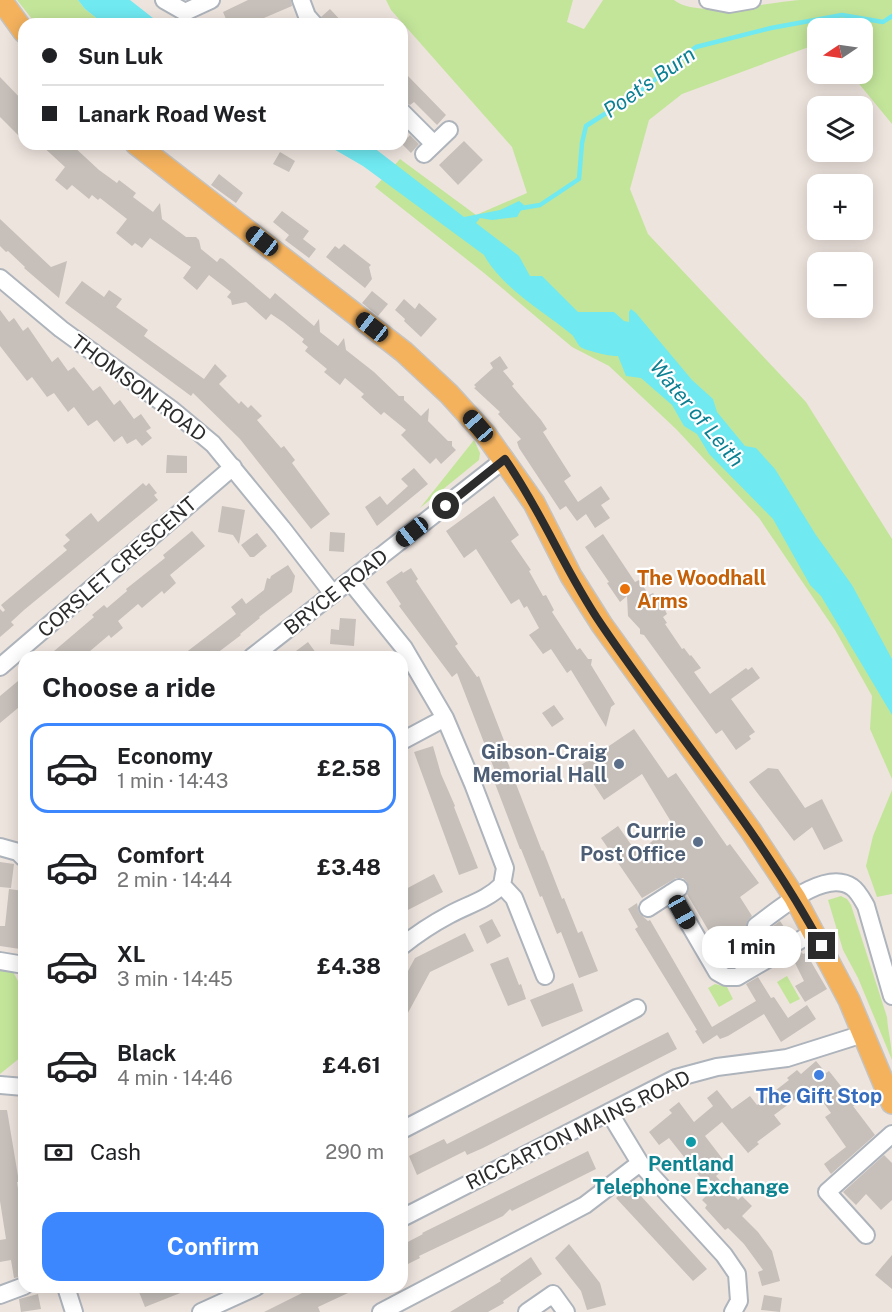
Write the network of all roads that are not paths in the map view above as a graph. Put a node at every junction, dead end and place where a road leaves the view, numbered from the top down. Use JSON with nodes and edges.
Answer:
{"nodes":[{"id":1,"x":1,"y":0,"type":"edge"},
{"id":2,"x":164,"y":0,"type":"edge"},
{"id":3,"x":211,"y":0,"type":"edge"},
{"id":4,"x":301,"y":0,"type":"edge"},
{"id":5,"x":708,"y":0,"type":"edge"},
{"id":6,"x":752,"y":0,"type":"edge"},
{"id":7,"x":309,"y":18,"type":"edge"},
{"id":8,"x":18,"y":24,"type":"edge"},
{"id":9,"x":408,"y":120,"type":"edge"},
{"id":10,"x":449,"y":130,"type":"dead end"},
{"id":11,"x":144,"y":150,"type":"edge"},
{"id":12,"x":0,"y":278,"type":"edge"},
{"id":13,"x":505,"y":459,"type":"junction"},
{"id":14,"x":233,"y":467,"type":"junction"},
{"id":15,"x":350,"y":581,"type":"junction"},
{"id":16,"x":333,"y":594,"type":"junction"},
{"id":17,"x":19,"y":651,"type":"edge"},
{"id":18,"x":260,"y":651,"type":"edge"},
{"id":19,"x":406,"y":651,"type":"edge"},
{"id":20,"x":18,"y":652,"type":"edge"},
{"id":21,"x":408,"y":654,"type":"edge"},
{"id":22,"x":0,"y":667,"type":"edge"},
{"id":23,"x":445,"y":718,"type":"junction"},
{"id":24,"x":408,"y":738,"type":"edge"},
{"id":25,"x":0,"y":848,"type":"edge"},
{"id":26,"x":18,"y":852,"type":"edge"},
{"id":27,"x":502,"y":885,"type":"junction"},
{"id":28,"x":795,"y":898,"type":"junction"},
{"id":29,"x":648,"y":908,"type":"dead end"},
{"id":30,"x":756,"y":926,"type":"dead end"},
{"id":31,"x":814,"y":932,"type":"junction"},
{"id":32,"x":408,"y":941,"type":"edge"},
{"id":33,"x":0,"y":961,"type":"edge"},
{"id":34,"x":18,"y":964,"type":"edge"},
{"id":35,"x":545,"y":976,"type":"dead end"},
{"id":36,"x":892,"y":996,"type":"edge"},
{"id":37,"x":637,"y":1008,"type":"dead end"},
{"id":38,"x":863,"y":1034,"type":"junction"},
{"id":39,"x":0,"y":1085,"type":"edge"},
{"id":40,"x":18,"y":1086,"type":"edge"},
{"id":41,"x":892,"y":1103,"type":"edge"},
{"id":42,"x":609,"y":1112,"type":"junction"},
{"id":43,"x":408,"y":1127,"type":"edge"},
{"id":44,"x":892,"y":1134,"type":"edge"},
{"id":45,"x":640,"y":1163,"type":"junction"},
{"id":46,"x":408,"y":1210,"type":"edge"},
{"id":47,"x":866,"y":1235,"type":"dead end"},
{"id":48,"x":18,"y":1288,"type":"edge"},
{"id":49,"x":68,"y":1293,"type":"edge"},
{"id":50,"x":243,"y":1293,"type":"edge"},
{"id":51,"x":0,"y":1294,"type":"edge"},
{"id":52,"x":74,"y":1312,"type":"edge"},
{"id":53,"x":201,"y":1312,"type":"edge"},
{"id":54,"x":381,"y":1312,"type":"edge"},
{"id":55,"x":528,"y":1312,"type":"edge"},
{"id":56,"x":566,"y":1312,"type":"edge"},
{"id":57,"x":733,"y":1312,"type":"edge"}],
"edges":[{"from":1,"to":8,"type":"main road"},
{"from":2,"to":3,"type":"street"},
{"from":4,"to":7,"type":"street"},
{"from":5,"to":6,"type":"street"},
{"from":9,"to":10,"type":"street"},
{"from":11,"to":13,"type":"main road"},
{"from":12,"to":14,"type":"street","name":"THOMSON ROAD"},
{"from":13,"to":15,"type":"street","name":"BRYCE ROAD"},
{"from":13,"to":28,"type":"main road"},
{"from":14,"to":16,"type":"street","name":"THOMSON ROAD"},
{"from":14,"to":17,"type":"street","name":"CORSLET CRESCENT"},
{"from":15,"to":16,"type":"street","name":"BRYCE ROAD"},
{"from":15,"to":19,"type":"street"},
{"from":16,"to":18,"type":"street","name":"BRYCE ROAD"},
{"from":20,"to":22,"type":"street","name":"CORSLET CRESCENT"},
{"from":21,"to":23,"type":"street"},
{"from":23,"to":24,"type":"street"},
{"from":23,"to":27,"type":"street"},
{"from":25,"to":26,"type":"street"},
{"from":27,"to":32,"type":"street"},
{"from":27,"to":35,"type":"street"},
{"from":28,"to":30,"type":"street"},
{"from":28,"to":31,"type":"main road"},
{"from":28,"to":36,"type":"street"},
{"from":29,"to":31,"type":"street"},
{"from":31,"to":38,"type":"main road"},
{"from":33,"to":34,"type":"street"},
{"from":37,"to":43,"type":"street"},
{"from":38,"to":41,"type":"main road"},
{"from":38,"to":42,"type":"street","name":"RICCARTON MAINS ROAD"},
{"from":39,"to":40,"type":"street"},
{"from":42,"to":45,"type":"street"},
{"from":42,"to":46,"type":"street","name":"RICCARTON MAINS ROAD"},
{"from":44,"to":47,"type":"street"},
{"from":45,"to":54,"type":"street"},
{"from":45,"to":57,"type":"street"},
{"from":48,"to":51,"type":"street"},
{"from":49,"to":52,"type":"street"},
{"from":50,"to":53,"type":"street"},
{"from":55,"to":56,"type":"street"}]}
